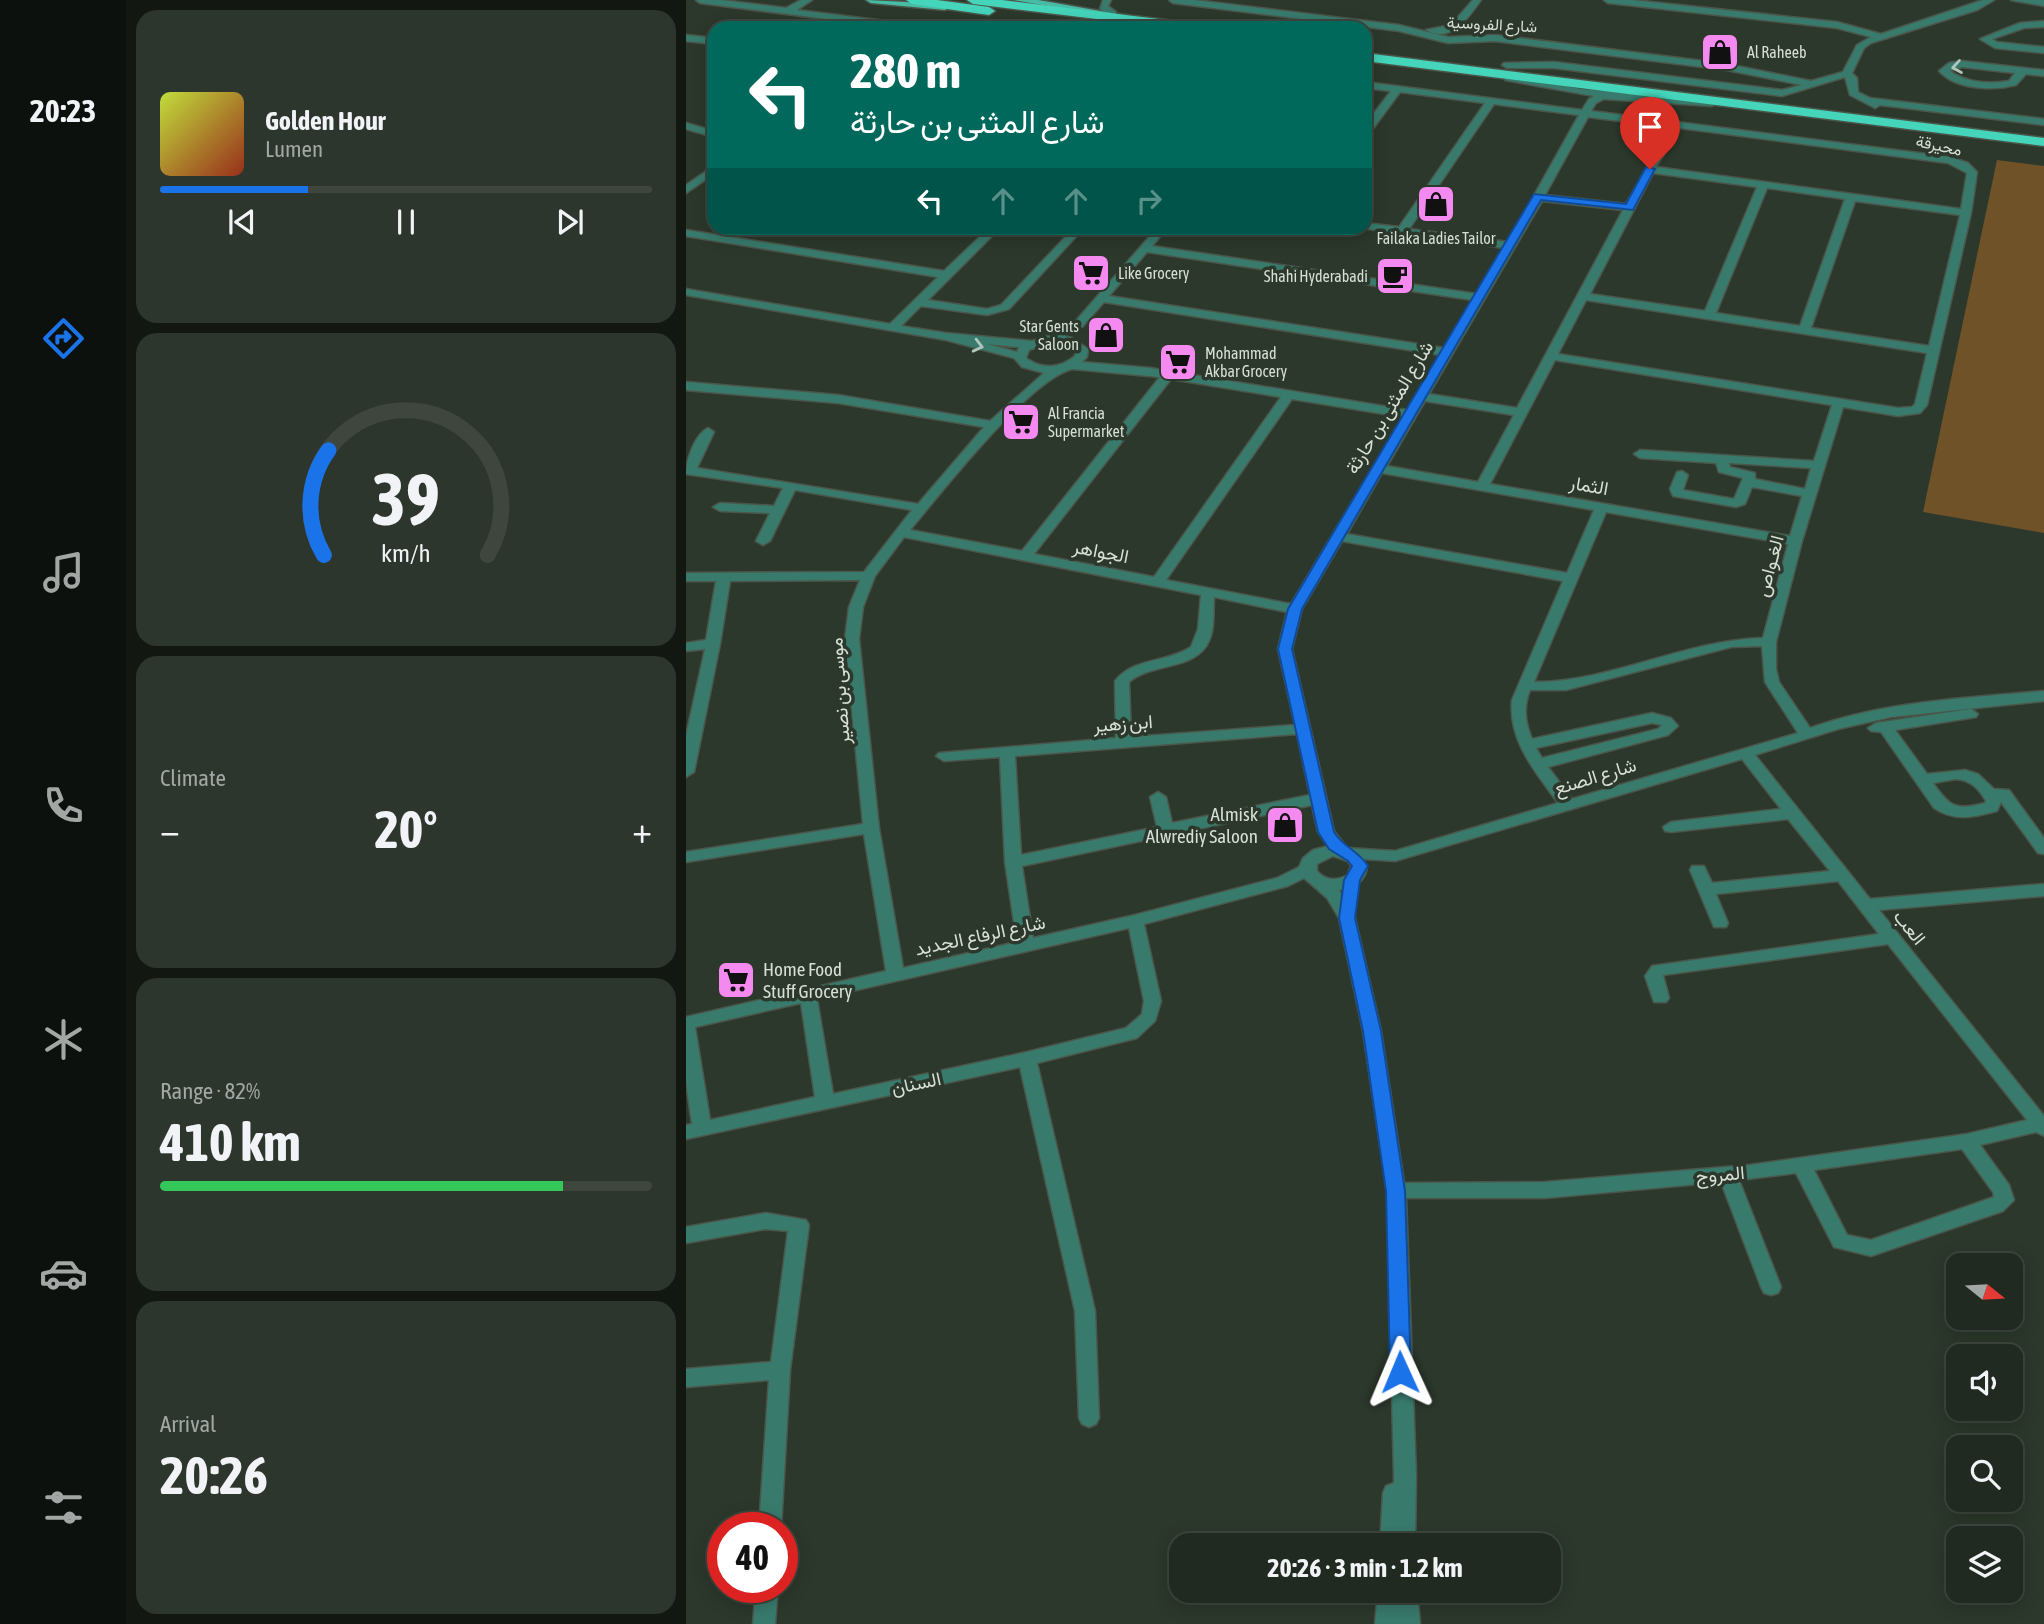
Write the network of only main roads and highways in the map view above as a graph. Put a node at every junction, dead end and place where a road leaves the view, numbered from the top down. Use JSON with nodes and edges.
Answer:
{"nodes":[{"id":1,"x":870,"y":0,"type":"edge"},
{"id":2,"x":912,"y":0,"type":"edge"},
{"id":3,"x":1018,"y":0,"type":"edge"},
{"id":4,"x":882,"y":1,"type":"edge"},
{"id":5,"x":973,"y":4,"type":"edge"},
{"id":6,"x":1084,"y":21,"type":"edge"},
{"id":7,"x":1140,"y":21,"type":"edge"},
{"id":8,"x":1153,"y":21,"type":"edge"},
{"id":9,"x":1372,"y":49,"type":"edge"},
{"id":10,"x":1372,"y":58,"type":"edge"},
{"id":11,"x":2044,"y":131,"type":"edge"},
{"id":12,"x":2044,"y":142,"type":"edge"}],
"edges":[{"from":1,"to":4,"type":"main road"},
{"from":2,"to":5,"type":"highway"},
{"from":3,"to":8,"type":"main road"},
{"from":4,"to":5,"type":"main road"},
{"from":5,"to":6,"type":"highway"},
{"from":5,"to":7,"type":"highway"},
{"from":9,"to":11,"type":"highway","name":"شارع الفروسية"},
{"from":10,"to":12,"type":"highway"}]}
